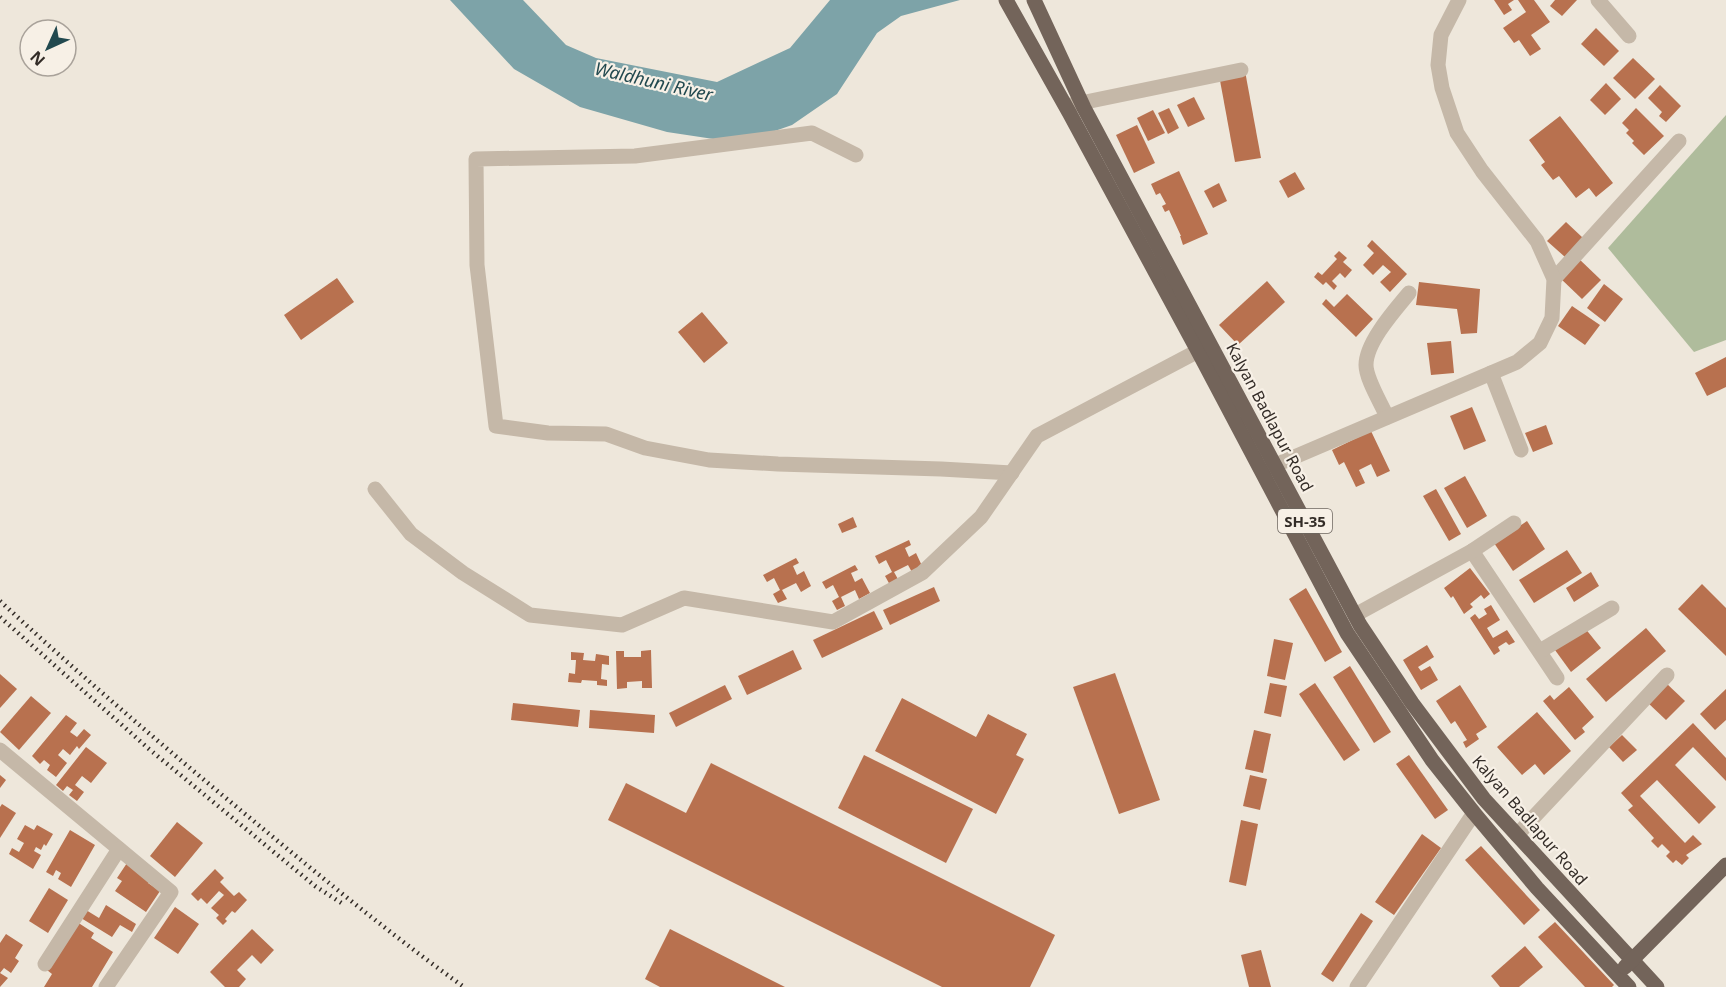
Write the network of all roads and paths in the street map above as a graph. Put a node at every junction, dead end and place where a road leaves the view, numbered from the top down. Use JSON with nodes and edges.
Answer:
{"nodes":[{"id":1,"x":1006,"y":0,"type":"edge"},
{"id":2,"x":1034,"y":0,"type":"edge"},
{"id":3,"x":1459,"y":0,"type":"edge"},
{"id":4,"x":1598,"y":0,"type":"edge"},
{"id":5,"x":1629,"y":36,"type":"dead end"},
{"id":6,"x":1241,"y":70,"type":"dead end"},
{"id":7,"x":1082,"y":103,"type":"junction"},
{"id":8,"x":1065,"y":106,"type":"junction"},
{"id":9,"x":1678,"y":141,"type":"dead end"},
{"id":10,"x":856,"y":155,"type":"dead end"},
{"id":11,"x":1554,"y":279,"type":"junction"},
{"id":12,"x":1409,"y":293,"type":"dead end"},
{"id":13,"x":1198,"y":351,"type":"junction"},
{"id":14,"x":1491,"y":373,"type":"junction"},
{"id":15,"x":1387,"y":417,"type":"junction"},
{"id":16,"x":1521,"y":450,"type":"dead end"},
{"id":17,"x":1269,"y":468,"type":"junction"},
{"id":18,"x":1012,"y":473,"type":"junction"},
{"id":19,"x":375,"y":489,"type":"dead end"},
{"id":20,"x":1514,"y":523,"type":"dead end"},
{"id":21,"x":1472,"y":551,"type":"junction"},
{"id":22,"x":1612,"y":608,"type":"dead end"},
{"id":23,"x":1355,"y":615,"type":"junction"},
{"id":24,"x":1540,"y":651,"type":"junction"},
{"id":25,"x":1667,"y":675,"type":"dead end"},
{"id":26,"x":1557,"y":678,"type":"dead end"},
{"id":27,"x":0,"y":750,"type":"edge"},
{"id":28,"x":1474,"y":813,"type":"junction"},
{"id":29,"x":1517,"y":835,"type":"junction"},
{"id":30,"x":119,"y":849,"type":"junction"},
{"id":31,"x":1726,"y":865,"type":"edge"},
{"id":32,"x":1632,"y":960,"type":"junction"},
{"id":33,"x":45,"y":964,"type":"dead end"},
{"id":34,"x":1617,"y":974,"type":"junction"},
{"id":35,"x":106,"y":987,"type":"edge"},
{"id":36,"x":1357,"y":987,"type":"edge"},
{"id":37,"x":1629,"y":987,"type":"edge"},
{"id":38,"x":1657,"y":987,"type":"edge"}],
"edges":[{"from":1,"to":8,"type":"main road","name":"Kalyan Badlapur Road","number":"SH-35"},
{"from":2,"to":7,"type":"main road","name":"Kalyan Badlapur Road","number":"SH-35"},
{"from":3,"to":11,"type":"street"},
{"from":4,"to":5,"type":"street"},
{"from":6,"to":7,"type":"street"},
{"from":7,"to":8,"type":"street"},
{"from":7,"to":17,"type":"main road","name":"Kalyan Badlapur Road","number":"SH-35"},
{"from":8,"to":13,"type":"main road","name":"Kalyan Badlapur Road","number":"SH-35"},
{"from":9,"to":11,"type":"street"},
{"from":10,"to":18,"type":"street"},
{"from":11,"to":14,"type":"street"},
{"from":12,"to":15,"type":"street"},
{"from":13,"to":17,"type":"main road","name":"Kalyan Badlapur Road","number":"SH-35"},
{"from":13,"to":18,"type":"street"},
{"from":14,"to":15,"type":"street"},
{"from":14,"to":16,"type":"street"},
{"from":15,"to":17,"type":"street"},
{"from":17,"to":23,"type":"main road","name":"Kalyan Badlapur Road","number":"SH-35"},
{"from":17,"to":28,"type":"main road","name":"Kalyan Badlapur Road","number":"SH-35"},
{"from":18,"to":19,"type":"street"},
{"from":20,"to":21,"type":"street"},
{"from":21,"to":23,"type":"street"},
{"from":21,"to":24,"type":"street"},
{"from":22,"to":24,"type":"street"},
{"from":23,"to":29,"type":"main road","name":"Kalyan Badlapur Road","number":"SH-35"},
{"from":24,"to":26,"type":"street"},
{"from":25,"to":29,"type":"street"},
{"from":27,"to":30,"type":"street"},
{"from":28,"to":34,"type":"main road","name":"Kalyan Badlapur Road","number":"SH-35"},
{"from":28,"to":36,"type":"street"},
{"from":29,"to":32,"type":"main road","name":"Kalyan Badlapur Road","number":"SH-35"},
{"from":30,"to":33,"type":"street"},
{"from":30,"to":35,"type":"street"},
{"from":31,"to":32,"type":"main road"},
{"from":32,"to":34,"type":"main road"},
{"from":32,"to":38,"type":"main road","name":"Kalyan Badlapur Road","number":"SH-35"},
{"from":34,"to":37,"type":"main road","name":"Kalyan Badlapur Road","number":"SH-35"}]}
